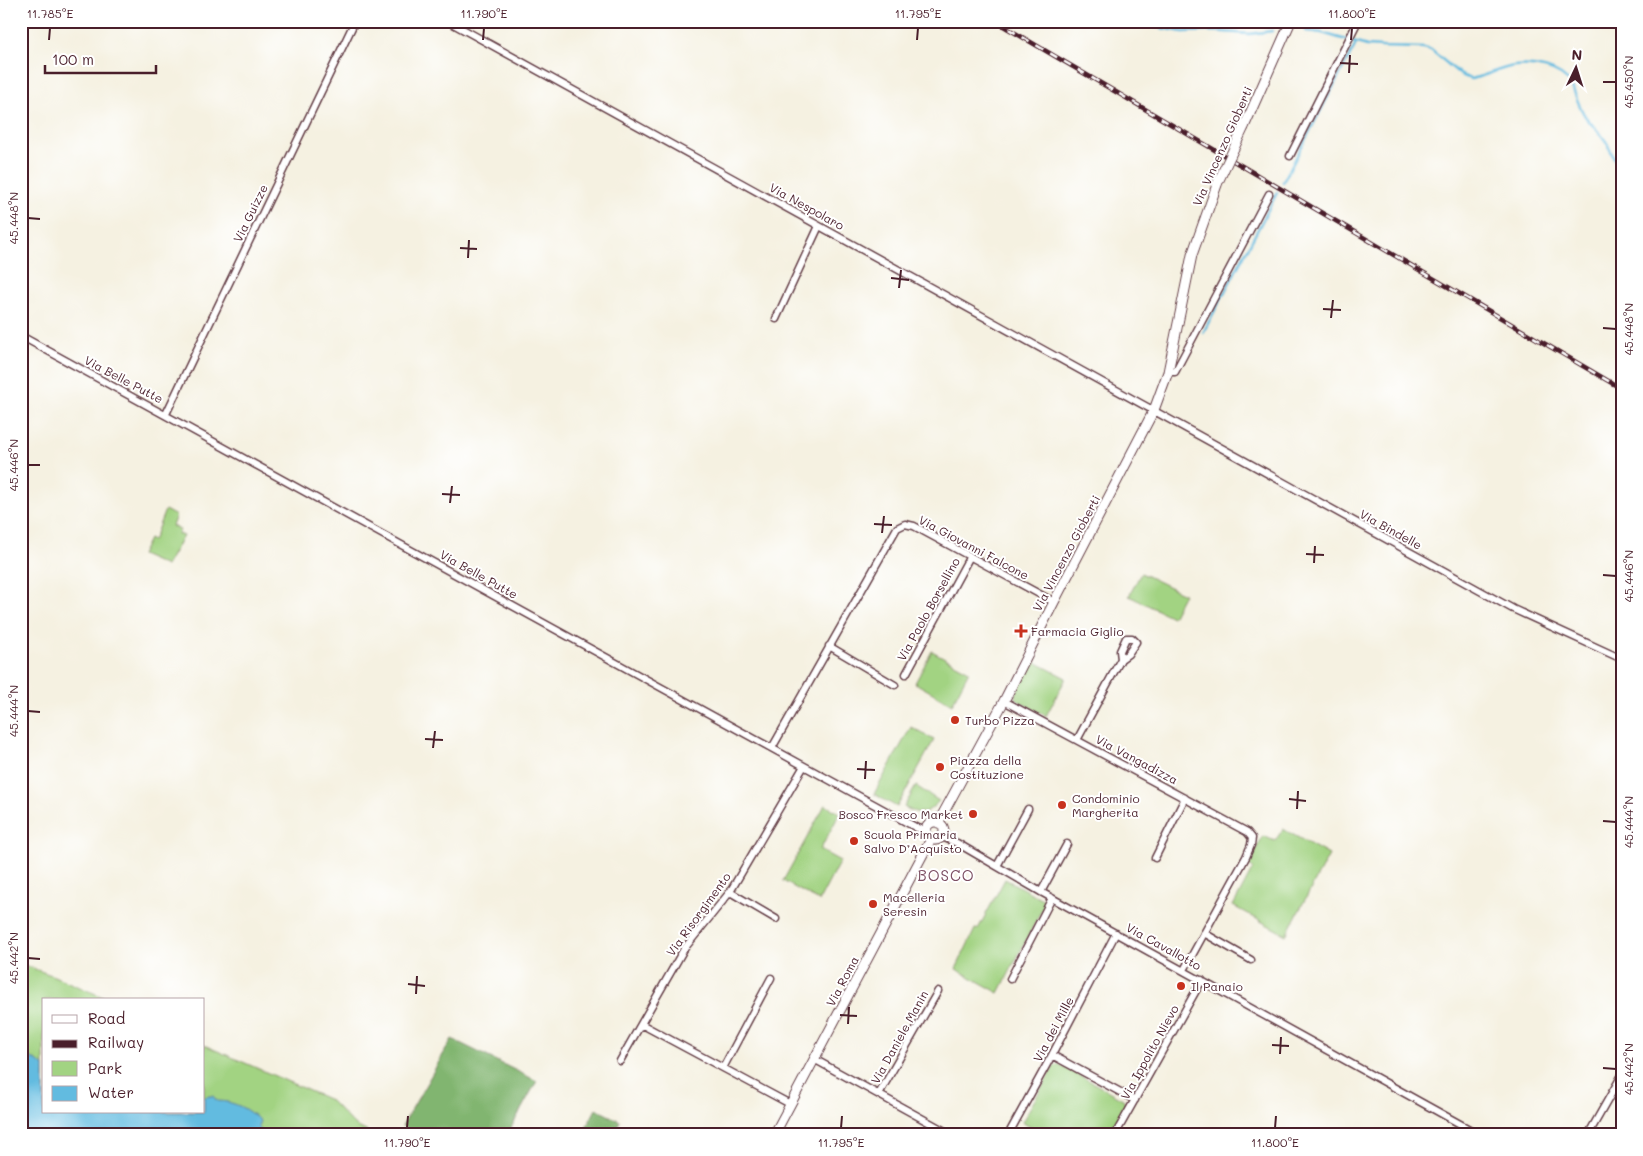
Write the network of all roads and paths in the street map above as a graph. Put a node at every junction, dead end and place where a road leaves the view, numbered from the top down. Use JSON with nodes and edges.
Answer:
{"nodes":[{"id":1,"x":355,"y":21,"type":"edge"},
{"id":2,"x":448,"y":21,"type":"edge"},
{"id":3,"x":1291,"y":21,"type":"edge"},
{"id":4,"x":1358,"y":21,"type":"edge"},
{"id":5,"x":1290,"y":156,"type":"dead end"},
{"id":6,"x":1269,"y":194,"type":"dead end"},
{"id":7,"x":819,"y":226,"type":"junction"},
{"id":8,"x":776,"y":319,"type":"dead end"},
{"id":9,"x":21,"y":336,"type":"edge"},
{"id":10,"x":1168,"y":372,"type":"junction"},
{"id":11,"x":1154,"y":410,"type":"junction"},
{"id":12,"x":166,"y":414,"type":"junction"},
{"id":13,"x":970,"y":556,"type":"junction"},
{"id":14,"x":1054,"y":602,"type":"junction"},
{"id":15,"x":829,"y":646,"type":"junction"},
{"id":16,"x":1121,"y":659,"type":"dead end"},
{"id":17,"x":1622,"y":659,"type":"edge"},
{"id":18,"x":906,"y":674,"type":"dead end"},
{"id":19,"x":895,"y":685,"type":"dead end"},
{"id":20,"x":1004,"y":701,"type":"junction"},
{"id":21,"x":1077,"y":740,"type":"junction"},
{"id":22,"x":772,"y":748,"type":"junction"},
{"id":23,"x":804,"y":766,"type":"junction"},
{"id":24,"x":1185,"y":798,"type":"junction"},
{"id":25,"x":1028,"y":809,"type":"dead end"},
{"id":26,"x":938,"y":823,"type":"junction"},
{"id":27,"x":926,"y":830,"type":"junction"},
{"id":28,"x":942,"y":837,"type":"junction"},
{"id":29,"x":931,"y":839,"type":"junction"},
{"id":30,"x":1067,"y":844,"type":"dead end"},
{"id":31,"x":1155,"y":858,"type":"dead end"},
{"id":32,"x":997,"y":866,"type":"junction"},
{"id":33,"x":730,"y":892,"type":"junction"},
{"id":34,"x":1041,"y":892,"type":"junction"},
{"id":35,"x":1052,"y":898,"type":"junction"},
{"id":36,"x":776,"y":919,"type":"dead end"},
{"id":37,"x":1116,"y":933,"type":"junction"},
{"id":38,"x":1204,"y":933,"type":"junction"},
{"id":39,"x":1251,"y":960,"type":"dead end"},
{"id":40,"x":1184,"y":970,"type":"junction"},
{"id":41,"x":771,"y":978,"type":"dead end"},
{"id":42,"x":1010,"y":979,"type":"dead end"},
{"id":43,"x":1202,"y":980,"type":"junction"},
{"id":44,"x":938,"y":991,"type":"dead end"},
{"id":45,"x":641,"y":1024,"type":"junction"},
{"id":46,"x":1052,"y":1055,"type":"junction"},
{"id":47,"x":814,"y":1059,"type":"junction"},
{"id":48,"x":620,"y":1061,"type":"dead end"},
{"id":49,"x":723,"y":1068,"type":"junction"},
{"id":50,"x":1622,"y":1075,"type":"edge"},
{"id":51,"x":880,"y":1094,"type":"junction"},
{"id":52,"x":1135,"y":1100,"type":"junction"},
{"id":53,"x":790,"y":1104,"type":"junction"},
{"id":54,"x":774,"y":1135,"type":"edge"},
{"id":55,"x":952,"y":1135,"type":"edge"},
{"id":56,"x":1008,"y":1135,"type":"edge"},
{"id":57,"x":1115,"y":1135,"type":"edge"},
{"id":58,"x":1480,"y":1135,"type":"edge"},
{"id":59,"x":1588,"y":1135,"type":"edge"}],
"edges":[{"from":1,"to":12,"type":"street","name":"Via Guizze"},
{"from":2,"to":7,"type":"street","name":"Via Nespolaro"},
{"from":3,"to":10,"type":"street","name":"Via Vincenzo Gioberti","bridge":true},
{"from":4,"to":5,"type":"street"},
{"from":6,"to":10,"type":"street","name":"Via Vincenzo Gioberti"},
{"from":7,"to":8,"type":"street"},
{"from":7,"to":11,"type":"street","name":"Via Nespolaro"},
{"from":9,"to":12,"type":"street","name":"Via Belle Putte"},
{"from":10,"to":11,"type":"street","name":"Via Vincenzo Gioberti"},
{"from":11,"to":14,"type":"street","name":"Via Vincenzo Gioberti"},
{"from":11,"to":17,"type":"street","name":"Via Bindelle"},
{"from":12,"to":22,"type":"street","name":"Via Belle Putte"},
{"from":13,"to":14,"type":"street","name":"Via Giovanni Falcone"},
{"from":13,"to":15,"type":"street","name":"Via Giovanni Falcone"},
{"from":13,"to":18,"type":"street","name":"Via Paolo Borsellino"},
{"from":14,"to":20,"type":"street","name":"Via Vincenzo Gioberti"},
{"from":15,"to":19,"type":"street"},
{"from":15,"to":22,"type":"street","name":"Via Giovanni Falcone"},
{"from":16,"to":21,"type":"street","name":"Via Vangadizza"},
{"from":20,"to":21,"type":"street","name":"Via Vangadizza"},
{"from":20,"to":26,"type":"street","name":"Via Vincenzo Gioberti"},
{"from":21,"to":24,"type":"street","name":"Via Vangadizza"},
{"from":22,"to":23,"type":"street","name":"Via Belle Putte"},
{"from":23,"to":27,"type":"street","name":"Via Belle Putte"},
{"from":23,"to":33,"type":"street","name":"Via Risorgimento"},
{"from":24,"to":31,"type":"street","name":"Via Vangadizza"},
{"from":24,"to":38,"type":"street","name":"Via Vangadizza"},
{"from":25,"to":32,"type":"street"},
{"from":26,"to":27,"type":"street"},
{"from":26,"to":28,"type":"street"},
{"from":27,"to":29,"type":"street"},
{"from":28,"to":29,"type":"street"},
{"from":28,"to":32,"type":"street","name":"Via Cavallotto"},
{"from":29,"to":47,"type":"street","name":"Via Roma"},
{"from":30,"to":34,"type":"street"},
{"from":32,"to":34,"type":"street","name":"Via Cavallotto"},
{"from":33,"to":36,"type":"street"},
{"from":33,"to":45,"type":"street","name":"Via Risorgimento"},
{"from":34,"to":35,"type":"street","name":"Via Cavallotto"},
{"from":35,"to":37,"type":"street","name":"Via Cavallotto"},
{"from":35,"to":42,"type":"street"},
{"from":37,"to":40,"type":"street","name":"Via Cavallotto"},
{"from":37,"to":46,"type":"street","name":"Via dei Mille"},
{"from":38,"to":39,"type":"street"},
{"from":38,"to":40,"type":"street","name":"Via Vangadizza"},
{"from":40,"to":43,"type":"street","name":"Via Cavallotto"},
{"from":41,"to":49,"type":"street"},
{"from":43,"to":52,"type":"street","name":"Via Ippolito Nievo"},
{"from":43,"to":58,"type":"street","name":"Via Cavallotto"},
{"from":44,"to":51,"type":"street","name":"Via Daniele Manin"},
{"from":45,"to":48,"type":"street","name":"Via Risorgimento"},
{"from":45,"to":49,"type":"street"},
{"from":46,"to":52,"type":"street"},
{"from":46,"to":56,"type":"street","name":"Via dei Mille"},
{"from":47,"to":51,"type":"street","name":"Via Daniele Manin"},
{"from":47,"to":53,"type":"street","name":"Via Roma"},
{"from":49,"to":53,"type":"street"},
{"from":50,"to":59,"type":"street"},
{"from":51,"to":55,"type":"street","name":"Via Daniele Manin"},
{"from":52,"to":57,"type":"street","name":"Via Ippolito Nievo"},
{"from":53,"to":54,"type":"street","name":"Via Roma"}]}
